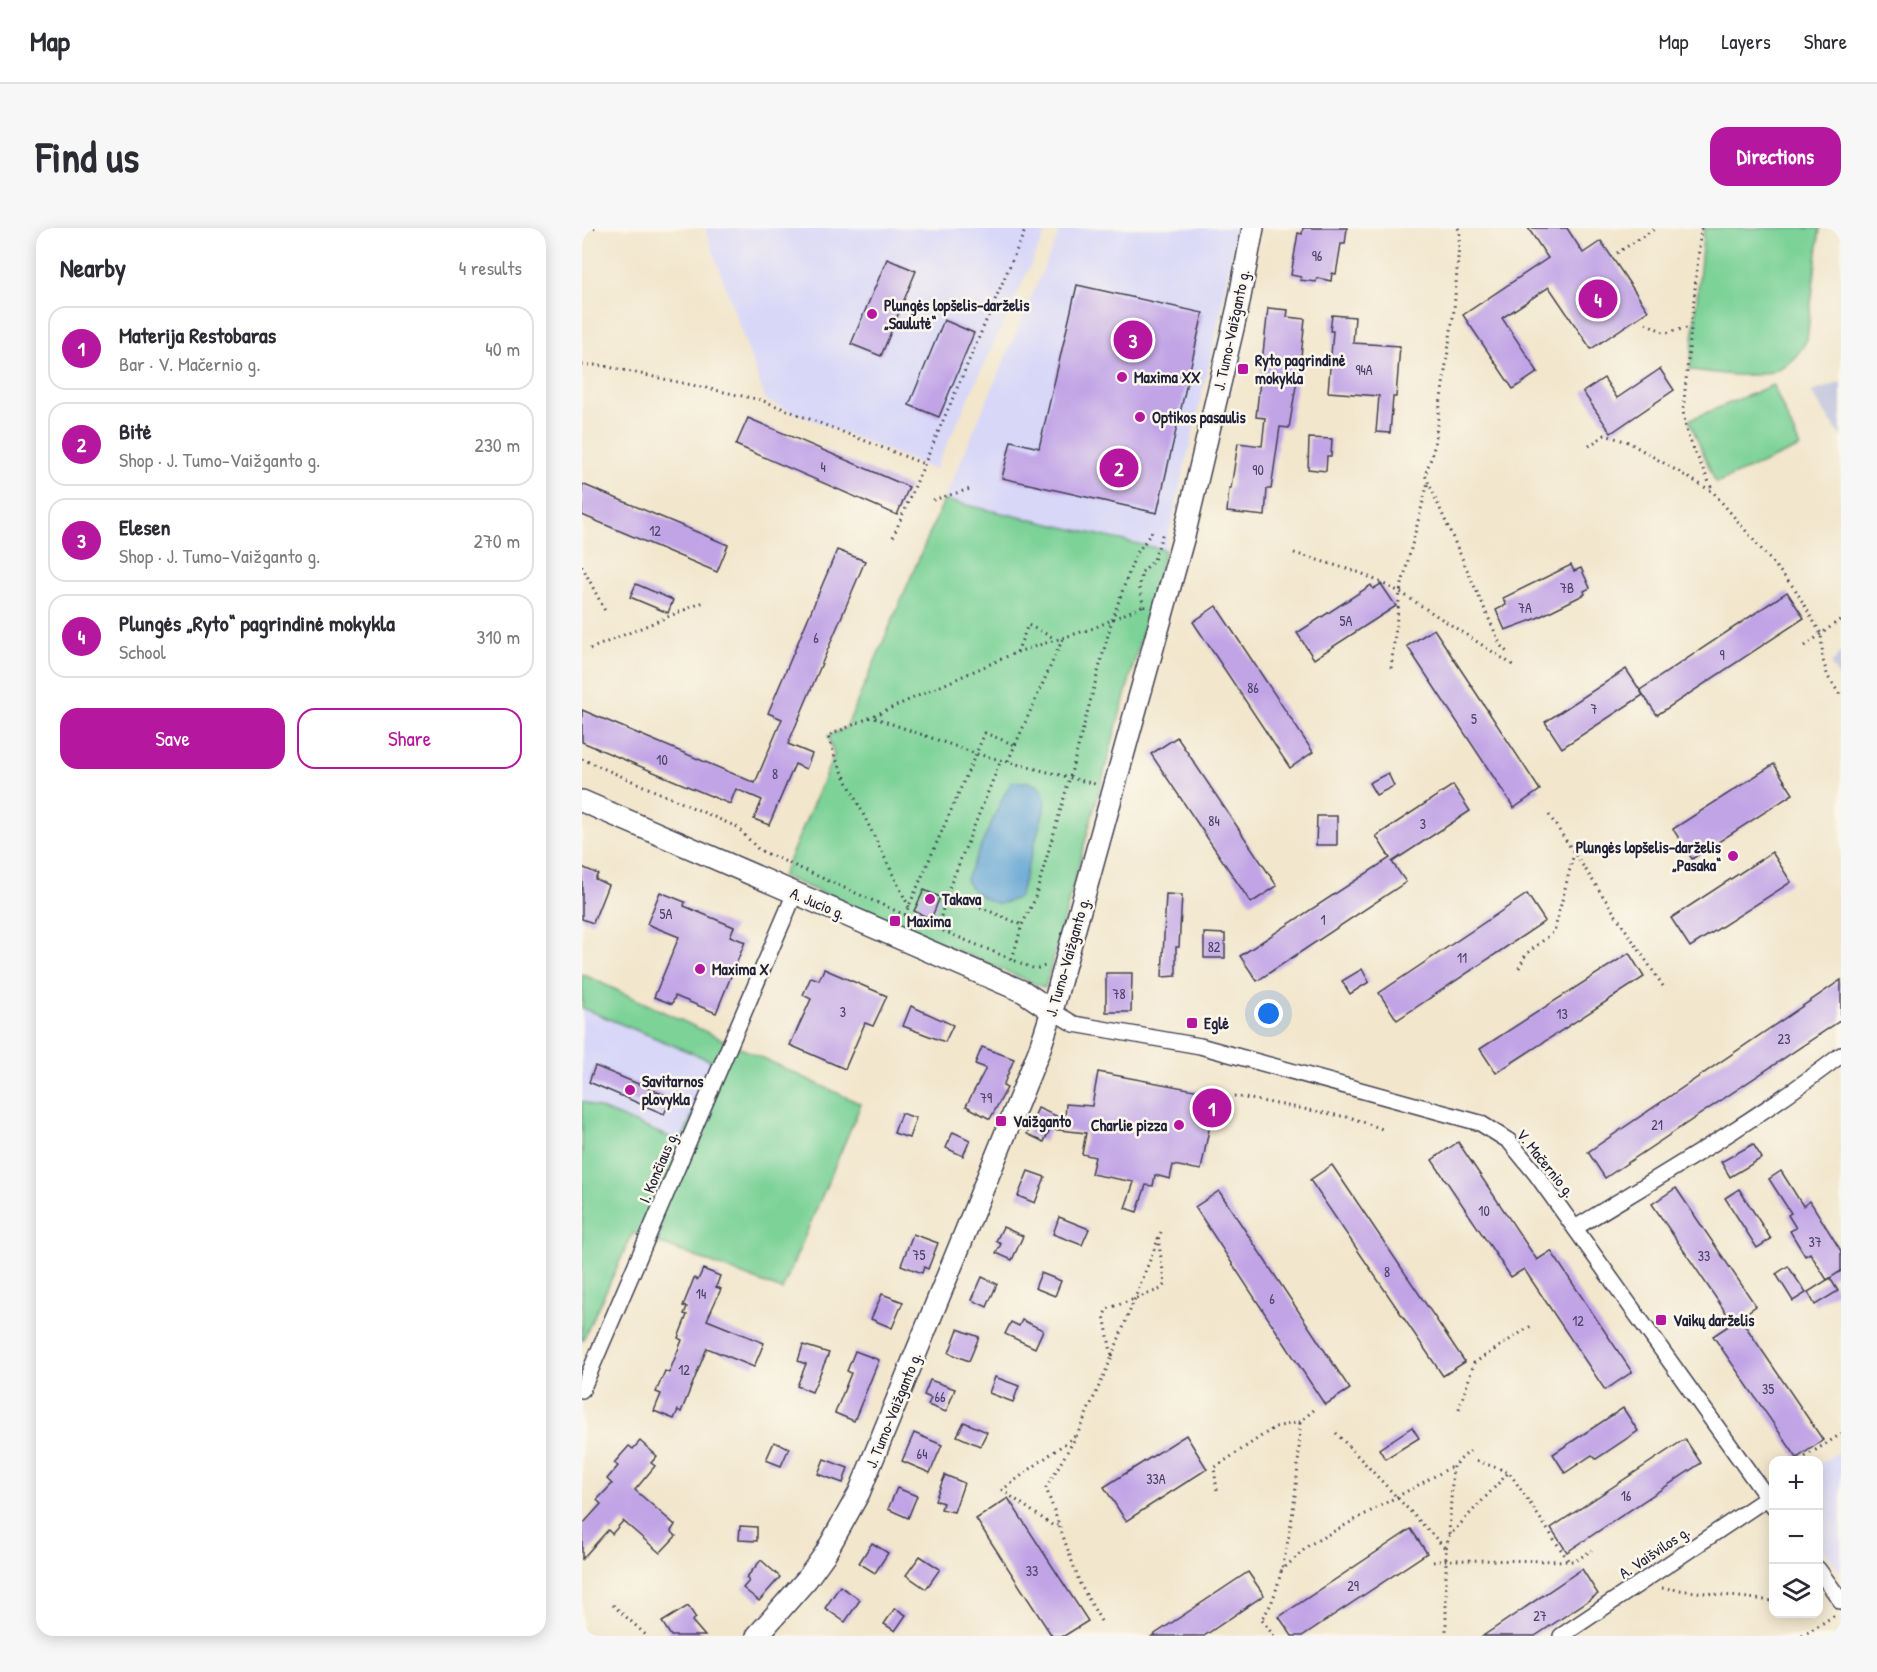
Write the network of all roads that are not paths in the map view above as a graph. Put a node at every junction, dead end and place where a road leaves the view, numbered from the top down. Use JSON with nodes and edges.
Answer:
{"nodes":[{"id":1,"x":1253,"y":228,"type":"edge"},
{"id":2,"x":582,"y":801,"type":"edge"},
{"id":3,"x":795,"y":893,"type":"junction"},
{"id":4,"x":1052,"y":1011,"type":"junction"},
{"id":5,"x":1841,"y":1055,"type":"edge"},
{"id":6,"x":1575,"y":1228,"type":"junction"},
{"id":7,"x":582,"y":1390,"type":"edge"},
{"id":8,"x":1769,"y":1501,"type":"edge"},
{"id":9,"x":1769,"y":1503,"type":"edge"},
{"id":10,"x":1823,"y":1576,"type":"edge"},
{"id":11,"x":1841,"y":1601,"type":"edge"},
{"id":12,"x":757,"y":1636,"type":"edge"},
{"id":13,"x":1561,"y":1636,"type":"edge"}],
"edges":[{"from":1,"to":4,"type":"main road","name":"J. Tumo-Vaižganto g."},
{"from":2,"to":3,"type":"main road","name":"A. Jucio g."},
{"from":3,"to":4,"type":"main road","name":"A. Jucio g."},
{"from":3,"to":7,"type":"street","name":"I. Končiaus g."},
{"from":4,"to":6,"type":"street","name":"V. Mačernio g."},
{"from":4,"to":12,"type":"main road","name":"J. Tumo-Vaižganto g."},
{"from":5,"to":6,"type":"street"},
{"from":6,"to":8,"type":"street","name":"V. Mačernio g."},
{"from":9,"to":13,"type":"street","name":"A. Vaišvilos g."},
{"from":10,"to":11,"type":"street"}]}
